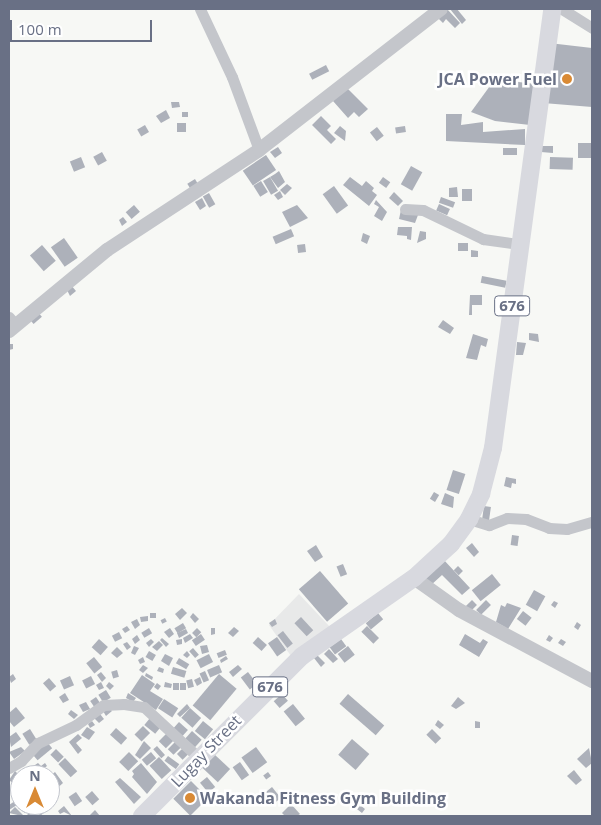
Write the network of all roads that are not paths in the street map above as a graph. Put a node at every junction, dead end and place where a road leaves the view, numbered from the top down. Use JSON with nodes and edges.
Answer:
{"nodes":[{"id":1,"x":200,"y":9,"type":"edge"},
{"id":2,"x":441,"y":9,"type":"edge"},
{"id":3,"x":552,"y":9,"type":"edge"},
{"id":4,"x":562,"y":9,"type":"edge"},
{"id":5,"x":592,"y":28,"type":"edge"},
{"id":6,"x":259,"y":150,"type":"junction"},
{"id":7,"x":405,"y":210,"type":"dead end"},
{"id":8,"x":520,"y":244,"type":"junction"},
{"id":9,"x":11,"y":324,"type":"edge"},
{"id":10,"x":469,"y":520,"type":"junction"},
{"id":11,"x":592,"y":522,"type":"edge"},
{"id":12,"x":414,"y":578,"type":"junction"},
{"id":13,"x":592,"y":680,"type":"edge"},
{"id":14,"x":199,"y":758,"type":"junction"},
{"id":15,"x":9,"y":768,"type":"edge"},
{"id":16,"x":142,"y":816,"type":"edge"}],
"edges":[{"from":1,"to":6,"type":"street"},
{"from":2,"to":6,"type":"street"},
{"from":3,"to":8,"type":"main road","number":"676"},
{"from":4,"to":5,"type":"street"},
{"from":6,"to":9,"type":"street"},
{"from":7,"to":8,"type":"street"},
{"from":8,"to":10,"type":"main road","number":"676"},
{"from":10,"to":11,"type":"street"},
{"from":10,"to":12,"type":"main road","number":"676"},
{"from":12,"to":13,"type":"street"},
{"from":12,"to":14,"type":"main road","name":"Lugay Street","number":"676"},
{"from":14,"to":15,"type":"street"},
{"from":14,"to":16,"type":"main road","name":"Lugay Street","number":"676"}]}
